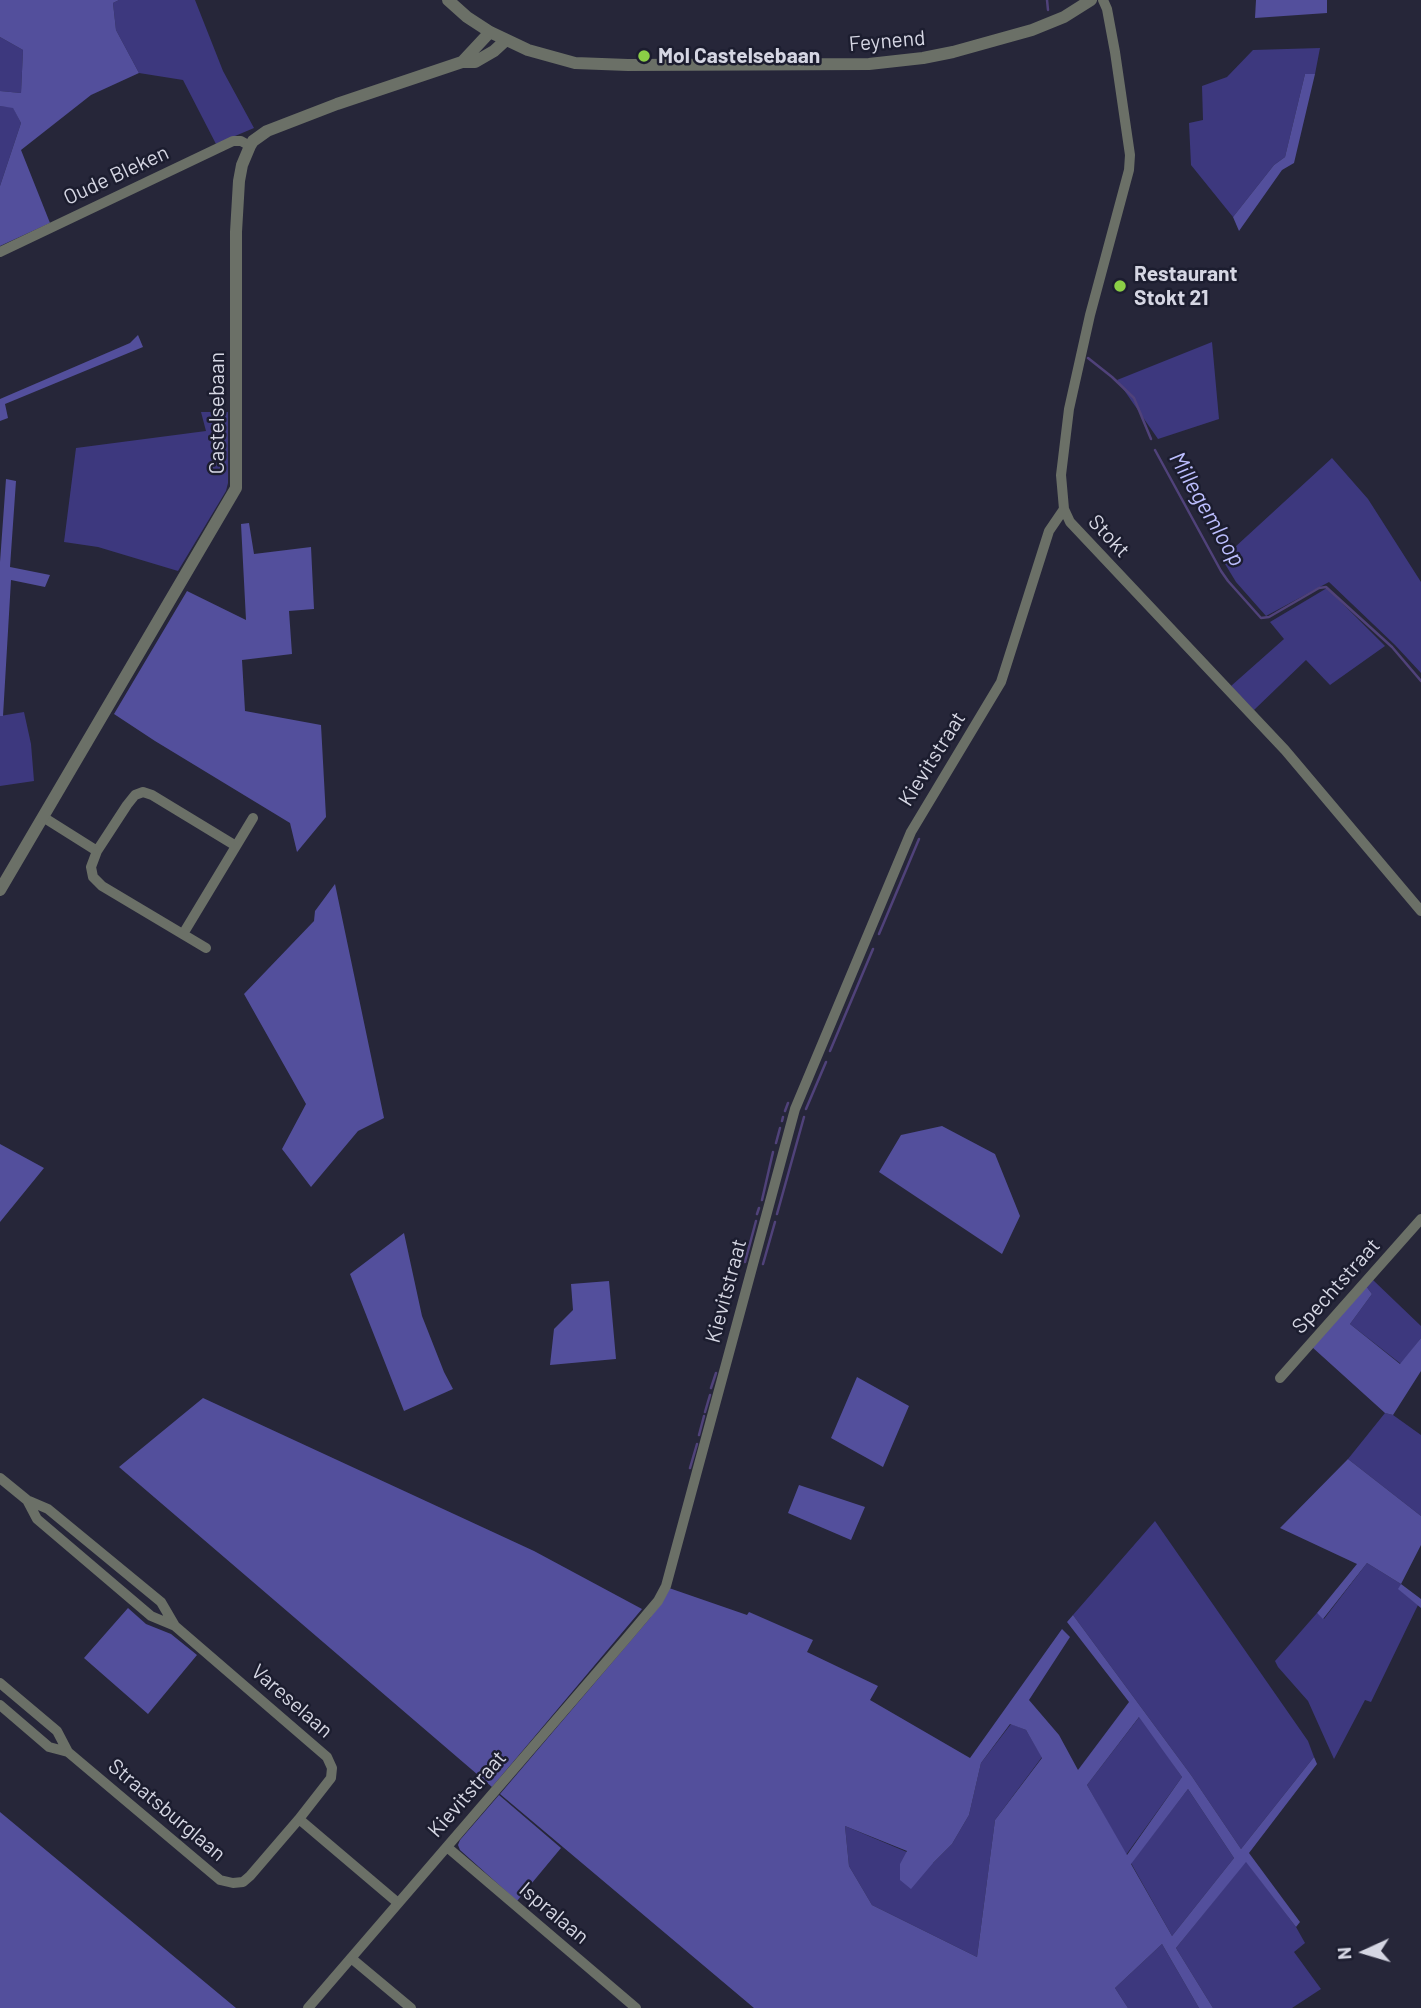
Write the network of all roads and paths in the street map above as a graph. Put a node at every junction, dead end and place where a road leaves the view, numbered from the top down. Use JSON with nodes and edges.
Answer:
{"nodes":[{"id":1,"x":448,"y":0,"type":"edge"},
{"id":2,"x":1091,"y":0,"type":"edge"},
{"id":3,"x":1103,"y":0,"type":"edge"},
{"id":4,"x":490,"y":32,"type":"junction"},
{"id":5,"x":506,"y":40,"type":"junction"},
{"id":6,"x":462,"y":62,"type":"junction"},
{"id":7,"x":250,"y":146,"type":"junction"},
{"id":8,"x":0,"y":252,"type":"edge"},
{"id":9,"x":1063,"y":509,"type":"junction"},
{"id":10,"x":43,"y":817,"type":"junction"},
{"id":11,"x":253,"y":818,"type":"dead end"},
{"id":12,"x":236,"y":846,"type":"junction"},
{"id":13,"x":97,"y":851,"type":"junction"},
{"id":14,"x":0,"y":890,"type":"edge"},
{"id":15,"x":1421,"y":911,"type":"edge"},
{"id":16,"x":184,"y":934,"type":"junction"},
{"id":17,"x":206,"y":948,"type":"dead end"},
{"id":18,"x":1421,"y":1219,"type":"edge"},
{"id":19,"x":1280,"y":1378,"type":"dead end"},
{"id":20,"x":0,"y":1478,"type":"edge"},
{"id":21,"x":27,"y":1500,"type":"junction"},
{"id":22,"x":175,"y":1626,"type":"junction"},
{"id":23,"x":0,"y":1683,"type":"edge"},
{"id":24,"x":0,"y":1705,"type":"edge"},
{"id":25,"x":68,"y":1752,"type":"junction"},
{"id":26,"x":299,"y":1819,"type":"junction"},
{"id":27,"x":447,"y":1847,"type":"junction"},
{"id":28,"x":398,"y":1903,"type":"junction"},
{"id":29,"x":351,"y":1958,"type":"junction"},
{"id":30,"x":308,"y":2008,"type":"edge"},
{"id":31,"x":411,"y":2008,"type":"edge"},
{"id":32,"x":636,"y":2008,"type":"edge"}],
"edges":[{"from":1,"to":4,"type":"street","name":"Feynend"},
{"from":2,"to":5,"type":"street","name":"Feynend"},
{"from":3,"to":9,"type":"street","name":"Stokt"},
{"from":4,"to":5,"type":"street","name":"Feynend"},
{"from":4,"to":6,"type":"street"},
{"from":5,"to":6,"type":"street"},
{"from":6,"to":7,"type":"street"},
{"from":7,"to":8,"type":"street","name":"Oude Bleken"},
{"from":7,"to":10,"type":"street","name":"Castelsebaan"},
{"from":9,"to":15,"type":"street","name":"Stokt"},
{"from":9,"to":27,"type":"street","name":"Kievitstraat"},
{"from":10,"to":13,"type":"street"},
{"from":10,"to":14,"type":"street","name":"Castelsebaan"},
{"from":11,"to":12,"type":"street"},
{"from":12,"to":13,"type":"street"},
{"from":12,"to":16,"type":"street"},
{"from":13,"to":16,"type":"street"},
{"from":16,"to":17,"type":"street"},
{"from":18,"to":19,"type":"street","name":"Spechtstraat"},
{"from":20,"to":21,"type":"street","name":"Vareselaan"},
{"from":21,"to":22,"type":"street","name":"Vareselaan"},
{"from":21,"to":22,"type":"street","name":"Vareselaan"},
{"from":22,"to":26,"type":"street","name":"Vareselaan"},
{"from":23,"to":25,"type":"street","name":"Straatsburglaan"},
{"from":24,"to":25,"type":"street","name":"Straatsburglaan"},
{"from":25,"to":26,"type":"street","name":"Straatsburglaan"},
{"from":26,"to":28,"type":"street"},
{"from":27,"to":28,"type":"street","name":"Kievitstraat"},
{"from":27,"to":32,"type":"street","name":"Ispralaan"},
{"from":28,"to":29,"type":"street","name":"Kievitstraat"},
{"from":29,"to":30,"type":"street","name":"Kievitstraat"},
{"from":29,"to":31,"type":"street"}]}
